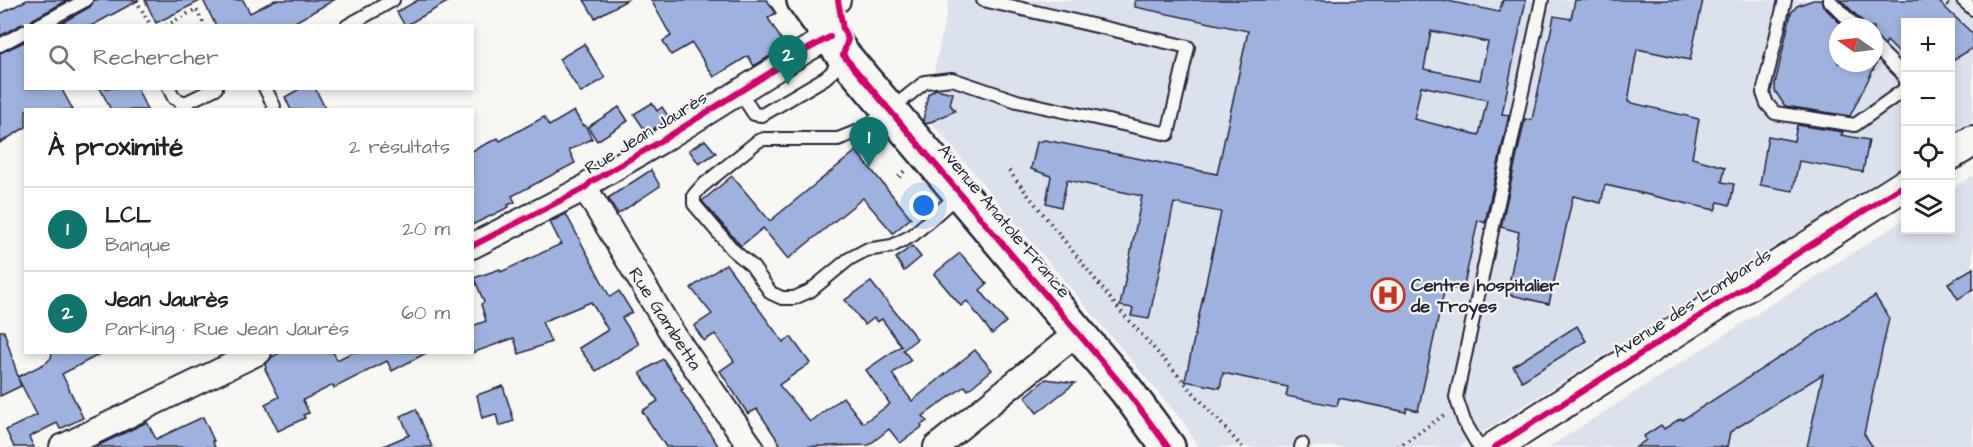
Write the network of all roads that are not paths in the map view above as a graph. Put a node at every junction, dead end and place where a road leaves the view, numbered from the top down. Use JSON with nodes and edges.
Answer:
{"nodes":[{"id":1,"x":86,"y":0,"type":"edge"},
{"id":2,"x":393,"y":0,"type":"edge"},
{"id":3,"x":982,"y":0,"type":"edge"},
{"id":4,"x":1542,"y":0,"type":"edge"},
{"id":5,"x":1785,"y":0,"type":"edge"},
{"id":6,"x":1829,"y":0,"type":"edge"},
{"id":7,"x":1963,"y":0,"type":"edge"},
{"id":8,"x":1973,"y":9,"type":"edge"},
{"id":9,"x":1847,"y":18,"type":"edge"},
{"id":10,"x":826,"y":21,"type":"edge"},
{"id":11,"x":41,"y":24,"type":"edge"},
{"id":12,"x":351,"y":24,"type":"edge"},
{"id":13,"x":24,"y":33,"type":"edge"},
{"id":14,"x":0,"y":45,"type":"edge"},
{"id":15,"x":1883,"y":54,"type":"edge"},
{"id":16,"x":171,"y":90,"type":"edge"},
{"id":17,"x":212,"y":90,"type":"edge"},
{"id":18,"x":267,"y":90,"type":"edge"},
{"id":19,"x":744,"y":90,"type":"junction"},
{"id":20,"x":183,"y":106,"type":"edge"},
{"id":21,"x":274,"y":108,"type":"edge"},
{"id":22,"x":890,"y":110,"type":"junction"},
{"id":23,"x":1901,"y":187,"type":"edge"},
{"id":24,"x":585,"y":188,"type":"junction"},
{"id":25,"x":961,"y":193,"type":"junction"},
{"id":26,"x":474,"y":245,"type":"edge"},
{"id":27,"x":1078,"y":332,"type":"junction"},
{"id":28,"x":255,"y":354,"type":"edge"},
{"id":29,"x":62,"y":447,"type":"edge"},
{"id":30,"x":750,"y":447,"type":"edge"},
{"id":31,"x":936,"y":447,"type":"edge"},
{"id":32,"x":1168,"y":447,"type":"edge"},
{"id":33,"x":1479,"y":447,"type":"edge"},
{"id":34,"x":1495,"y":447,"type":"edge"}],
"edges":[{"from":1,"to":11,"type":"lane"},
{"from":2,"to":12,"type":"lane"},
{"from":3,"to":22,"type":"lane"},
{"from":4,"to":33,"type":"lane"},
{"from":5,"to":15,"type":"lane"},
{"from":6,"to":9,"type":"lane"},
{"from":7,"to":8,"type":"lane"},
{"from":10,"to":19,"type":"street","name":"Rue Jean Jaurès"},
{"from":10,"to":19,"type":"lane"},
{"from":10,"to":22,"type":"main road","name":"Avenue Anatole France"},
{"from":13,"to":14,"type":"lane"},
{"from":16,"to":20,"type":"lane"},
{"from":17,"to":20,"type":"lane"},
{"from":18,"to":21,"type":"lane"},
{"from":19,"to":24,"type":"street","name":"Rue Jean Jaurès"},
{"from":22,"to":25,"type":"main road","name":"Avenue Anatole France"},
{"from":22,"to":25,"type":"lane"},
{"from":23,"to":34,"type":"street","name":"Avenue des Lombards"},
{"from":24,"to":26,"type":"street","name":"Rue Jean Jaurès"},
{"from":24,"to":30,"type":"street","name":"Rue Gambetta"},
{"from":25,"to":27,"type":"main road","name":"Avenue Anatole France"},
{"from":27,"to":31,"type":"street"},
{"from":27,"to":32,"type":"main road","name":"Avenue Anatole France"},
{"from":28,"to":29,"type":"street"}]}
